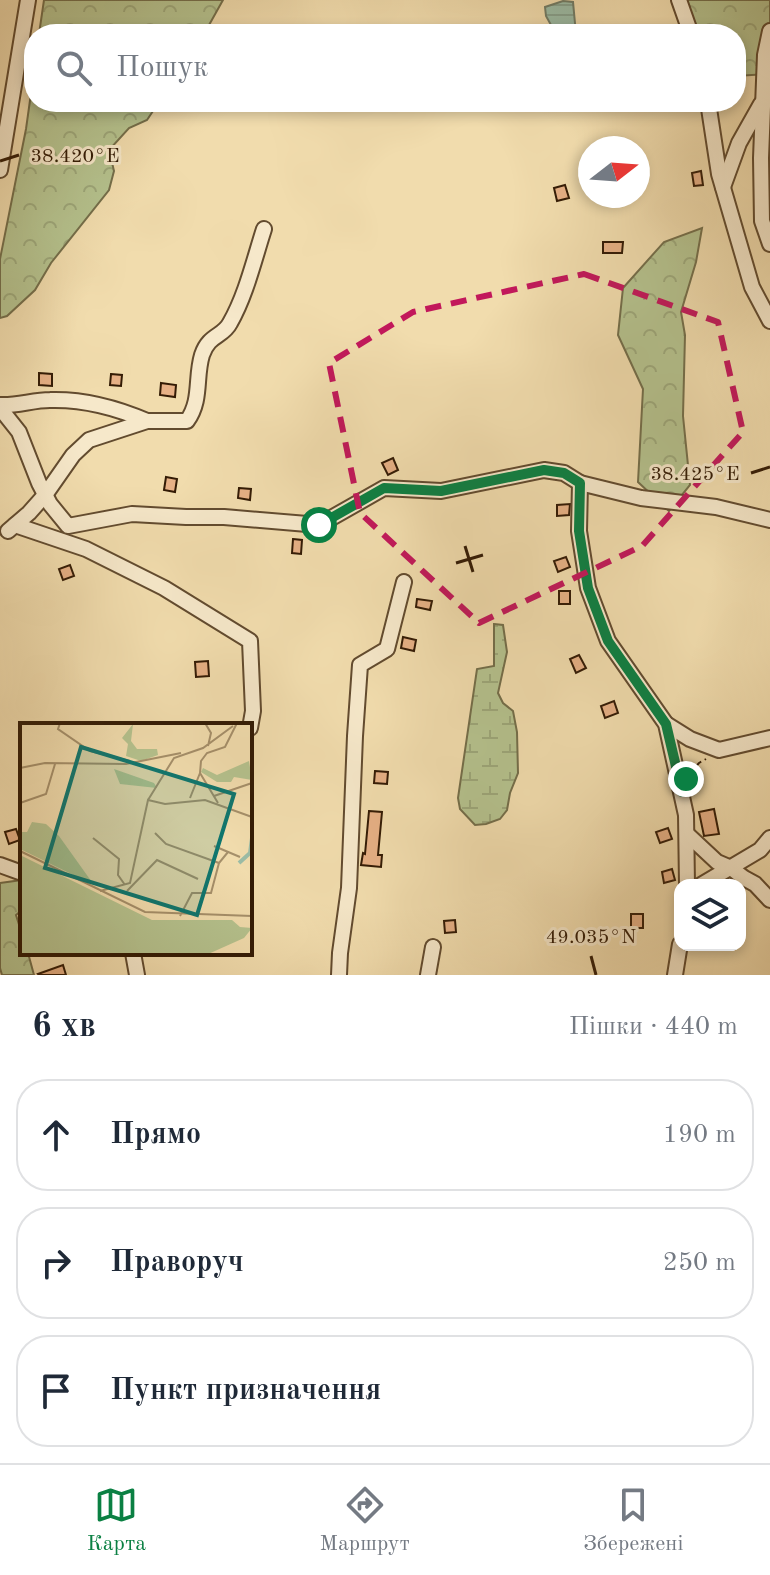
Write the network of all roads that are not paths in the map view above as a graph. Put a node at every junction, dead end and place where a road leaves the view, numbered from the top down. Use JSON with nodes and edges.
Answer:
{"nodes":[{"id":1,"x":28,"y":0,"type":"edge"},
{"id":2,"x":679,"y":0,"type":"edge"},
{"id":3,"x":24,"y":24,"type":"edge"},
{"id":4,"x":24,"y":24,"type":"edge"},
{"id":5,"x":687,"y":24,"type":"edge"},
{"id":6,"x":770,"y":31,"type":"edge"},
{"id":7,"x":762,"y":101,"type":"junction"},
{"id":8,"x":710,"y":112,"type":"edge"},
{"id":9,"x":0,"y":170,"type":"edge"},
{"id":10,"x":723,"y":187,"type":"junction"},
{"id":11,"x":264,"y":229,"type":"dead end"},
{"id":12,"x":770,"y":244,"type":"edge"},
{"id":13,"x":770,"y":321,"type":"edge"},
{"id":14,"x":0,"y":406,"type":"edge"},
{"id":15,"x":147,"y":421,"type":"junction"},
{"id":16,"x":580,"y":483,"type":"junction"},
{"id":17,"x":45,"y":495,"type":"junction"},
{"id":18,"x":770,"y":520,"type":"edge"},
{"id":19,"x":404,"y":582,"type":"dead end"},
{"id":20,"x":251,"y":723,"type":"edge"},
{"id":21,"x":666,"y":724,"type":"junction"},
{"id":22,"x":770,"y":738,"type":"edge"},
{"id":23,"x":687,"y":834,"type":"junction"},
{"id":24,"x":770,"y":838,"type":"edge"},
{"id":25,"x":0,"y":865,"type":"edge"},
{"id":26,"x":731,"y":868,"type":"junction"},
{"id":27,"x":20,"y":872,"type":"edge"},
{"id":28,"x":687,"y":879,"type":"edge"},
{"id":29,"x":712,"y":879,"type":"edge"},
{"id":30,"x":770,"y":900,"type":"edge"},
{"id":31,"x":433,"y":947,"type":"dead end"},
{"id":32,"x":679,"y":951,"type":"edge"},
{"id":33,"x":133,"y":955,"type":"edge"},
{"id":34,"x":137,"y":975,"type":"edge"},
{"id":35,"x":339,"y":975,"type":"edge"},
{"id":36,"x":428,"y":975,"type":"edge"},
{"id":37,"x":675,"y":975,"type":"edge"}],
"edges":[{"from":1,"to":3,"type":"street"},
{"from":2,"to":5,"type":"street"},
{"from":4,"to":9,"type":"street"},
{"from":6,"to":7,"type":"street"},
{"from":7,"to":10,"type":"street"},
{"from":7,"to":12,"type":"street"},
{"from":8,"to":10,"type":"street"},
{"from":10,"to":13,"type":"street"},
{"from":11,"to":15,"type":"street"},
{"from":14,"to":15,"type":"street"},
{"from":14,"to":17,"type":"street"},
{"from":15,"to":17,"type":"street"},
{"from":16,"to":17,"type":"street"},
{"from":16,"to":18,"type":"street"},
{"from":16,"to":21,"type":"street"},
{"from":17,"to":20,"type":"street"},
{"from":19,"to":35,"type":"street"},
{"from":21,"to":22,"type":"street"},
{"from":21,"to":23,"type":"street"},
{"from":23,"to":26,"type":"street"},
{"from":23,"to":28,"type":"street"},
{"from":24,"to":26,"type":"street"},
{"from":25,"to":27,"type":"street"},
{"from":26,"to":29,"type":"street"},
{"from":26,"to":30,"type":"street"},
{"from":31,"to":36,"type":"street"},
{"from":32,"to":37,"type":"street"},
{"from":33,"to":34,"type":"street"}]}
